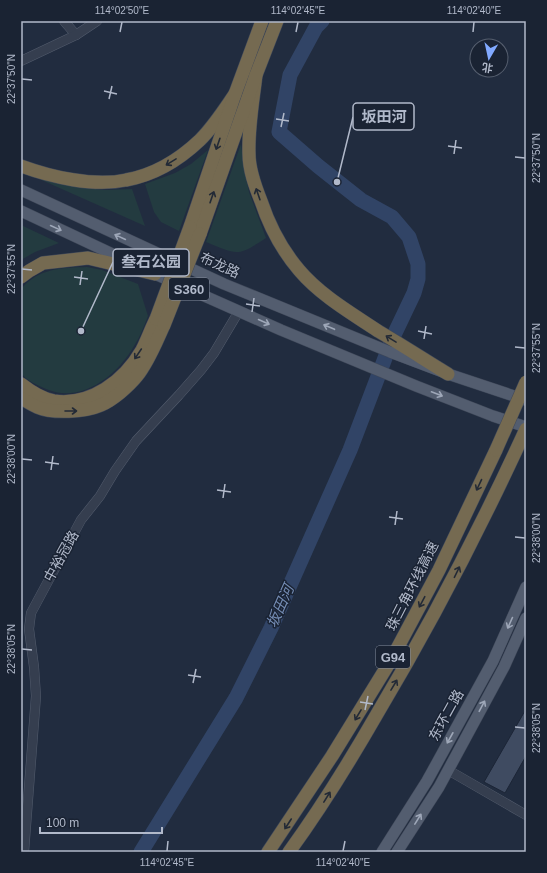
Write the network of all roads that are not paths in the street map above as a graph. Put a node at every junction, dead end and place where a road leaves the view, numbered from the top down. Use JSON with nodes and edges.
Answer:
{"nodes":[{"id":1,"x":64,"y":21,"type":"edge"},
{"id":2,"x":97,"y":21,"type":"edge"},
{"id":3,"x":262,"y":21,"type":"edge"},
{"id":4,"x":277,"y":21,"type":"edge"},
{"id":5,"x":76,"y":35,"type":"junction"},
{"id":6,"x":21,"y":62,"type":"edge"},
{"id":7,"x":256,"y":75,"type":"junction"},
{"id":8,"x":235,"y":94,"type":"junction"},
{"id":9,"x":21,"y":166,"type":"edge"},
{"id":10,"x":21,"y":190,"type":"edge"},
{"id":11,"x":21,"y":211,"type":"edge"},
{"id":12,"x":195,"y":230,"type":"junction"},
{"id":13,"x":155,"y":274,"type":"junction"},
{"id":14,"x":21,"y":278,"type":"edge"},
{"id":15,"x":239,"y":311,"type":"junction"},
{"id":16,"x":160,"y":322,"type":"junction"},
{"id":17,"x":448,"y":374,"type":"junction"},
{"id":18,"x":526,"y":382,"type":"edge"},
{"id":19,"x":21,"y":384,"type":"edge"},
{"id":20,"x":21,"y":398,"type":"edge"},
{"id":21,"x":526,"y":400,"type":"edge"},
{"id":22,"x":526,"y":428,"type":"edge"},
{"id":23,"x":526,"y":587,"type":"edge"},
{"id":24,"x":526,"y":618,"type":"edge"},
{"id":25,"x":448,"y":770,"type":"junction"},
{"id":26,"x":526,"y":815,"type":"edge"},
{"id":27,"x":24,"y":852,"type":"edge"},
{"id":28,"x":268,"y":852,"type":"edge"},
{"id":29,"x":289,"y":852,"type":"edge"},
{"id":30,"x":382,"y":852,"type":"edge"},
{"id":31,"x":398,"y":852,"type":"edge"}],
"edges":[{"from":1,"to":5,"type":"street"},
{"from":2,"to":5,"type":"street"},
{"from":3,"to":8,"type":"highway"},
{"from":4,"to":7,"type":"highway"},
{"from":5,"to":6,"type":"street"},
{"from":12,"to":7,"type":"highway","one_way":true},
{"from":17,"to":7,"type":"highway","one_way":true},
{"from":8,"to":9,"type":"highway","one_way":true},
{"from":8,"to":12,"type":"highway","one_way":true},
{"from":17,"to":10,"type":"main road","name":"布龙路","number":"S360","one_way":true},
{"from":11,"to":13,"type":"main road","number":"S360","one_way":true},
{"from":12,"to":16,"type":"highway","bridge":true},
{"from":13,"to":14,"type":"highway"},
{"from":13,"to":15,"type":"main road","number":"S360"},
{"from":15,"to":22,"type":"main road","number":"S360","one_way":true},
{"from":15,"to":27,"type":"street","name":"中裕冠路"},
{"from":16,"to":19,"type":"highway","one_way":true},
{"from":20,"to":16,"type":"highway","one_way":true},
{"from":17,"to":21,"type":"main road","number":"S360"},
{"from":18,"to":28,"type":"highway","name":"珠三角环线高速","number":"G94","one_way":true,"bridge":true},
{"from":29,"to":22,"type":"highway","number":"G94","one_way":true},
{"from":23,"to":30,"type":"main road","name":"东环二路","one_way":true},
{"from":25,"to":24,"type":"main road","name":"东环二路","one_way":true},
{"from":25,"to":26,"type":"street"},
{"from":31,"to":25,"type":"main road","name":"东环二路","one_way":true}]}
